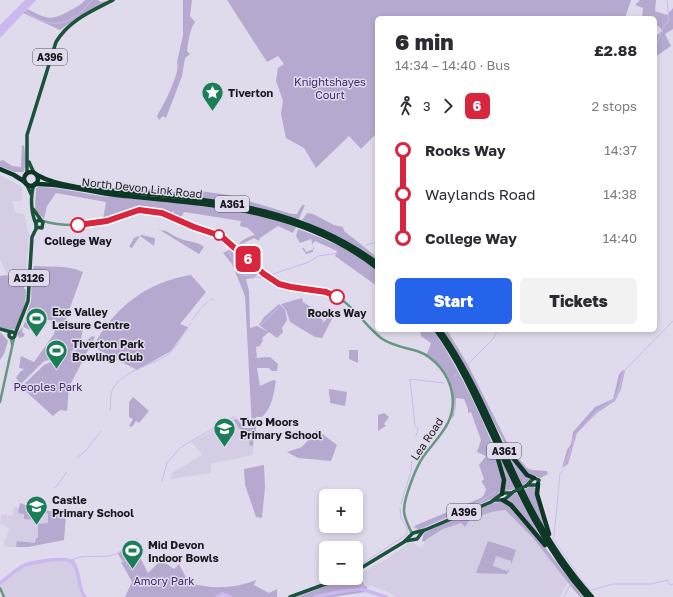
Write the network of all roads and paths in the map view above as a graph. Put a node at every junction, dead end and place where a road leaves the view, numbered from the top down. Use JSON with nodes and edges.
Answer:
{"nodes":[{"id":1,"x":113,"y":0,"type":"edge"},
{"id":2,"x":28,"y":160,"type":"junction"},
{"id":3,"x":0,"y":169,"type":"edge"},
{"id":4,"x":12,"y":174,"type":"junction"},
{"id":5,"x":26,"y":174,"type":"junction"},
{"id":6,"x":35,"y":174,"type":"junction"},
{"id":7,"x":26,"y":183,"type":"junction"},
{"id":8,"x":35,"y":184,"type":"junction"},
{"id":9,"x":32,"y":195,"type":"junction"},
{"id":10,"x":32,"y":208,"type":"junction"},
{"id":11,"x":42,"y":221,"type":"junction"},
{"id":12,"x":50,"y":224,"type":"junction"},
{"id":13,"x":36,"y":225,"type":"junction"},
{"id":14,"x":42,"y":227,"type":"junction"},
{"id":15,"x":32,"y":242,"type":"junction"},
{"id":16,"x":375,"y":262,"type":"edge"},
{"id":17,"x":375,"y":267,"type":"edge"},
{"id":18,"x":0,"y":329,"type":"edge"},
{"id":19,"x":375,"y":331,"type":"edge"},
{"id":20,"x":376,"y":332,"type":"edge"},
{"id":21,"x":437,"y":332,"type":"edge"},
{"id":22,"x":441,"y":332,"type":"edge"},
{"id":23,"x":12,"y":335,"type":"junction"},
{"id":24,"x":0,"y":402,"type":"edge"},
{"id":25,"x":486,"y":421,"type":"junction"},
{"id":26,"x":496,"y":435,"type":"junction"},
{"id":27,"x":534,"y":478,"type":"junction"},
{"id":28,"x":538,"y":484,"type":"junction"},
{"id":29,"x":527,"y":485,"type":"junction"},
{"id":30,"x":503,"y":497,"type":"junction"},
{"id":31,"x":415,"y":534,"type":"junction"},
{"id":32,"x":404,"y":542,"type":"junction"},
{"id":33,"x":561,"y":564,"type":"junction"},
{"id":34,"x":363,"y":567,"type":"edge"},
{"id":35,"x":570,"y":571,"type":"junction"},
{"id":36,"x":323,"y":585,"type":"edge"},
{"id":37,"x":0,"y":588,"type":"edge"},
{"id":38,"x":4,"y":597,"type":"edge"},
{"id":39,"x":290,"y":597,"type":"edge"},
{"id":40,"x":587,"y":597,"type":"edge"},
{"id":41,"x":592,"y":597,"type":"edge"}],
"edges":[{"from":1,"to":2,"type":"main road","number":"A396"},
{"from":2,"to":5,"type":"main road","number":"A396"},
{"from":2,"to":6,"type":"main road","number":"A396"},
{"from":3,"to":4,"type":"highway"},
{"from":4,"to":5,"type":"highway"},
{"from":4,"to":7,"type":"highway"},
{"from":5,"to":6,"type":"highway"},
{"from":5,"to":7,"type":"highway"},
{"from":6,"to":8,"type":"highway"},
{"from":6,"to":16,"type":"highway","name":"North Devon Link Road","number":"A361"},
{"from":7,"to":8,"type":"highway","name":"North Devon Link Road"},
{"from":7,"to":9,"type":"main road","number":"A3126"},
{"from":8,"to":9,"type":"main road","number":"A3126"},
{"from":8,"to":17,"type":"highway","name":"North Devon Link Road","number":"A361"},
{"from":9,"to":10,"type":"main road","number":"A3126"},
{"from":10,"to":11,"type":"main road"},
{"from":10,"to":13,"type":"main road","number":"A3126"},
{"from":11,"to":12,"type":"street","name":"Lea Road"},
{"from":11,"to":13,"type":"main road"},
{"from":11,"to":14,"type":"main road"},
{"from":12,"to":14,"type":"street","name":"Lea Road"},
{"from":12,"to":19,"type":"street","name":"Lea Road"},
{"from":13,"to":14,"type":"main road"},
{"from":13,"to":15,"type":"main road","number":"A3126"},
{"from":14,"to":15,"type":"main road"},
{"from":15,"to":23,"type":"main road","number":"A3126"},
{"from":18,"to":23,"type":"main road"},
{"from":20,"to":31,"type":"street","name":"Lea Road"},
{"from":21,"to":25,"type":"highway","number":"A361"},
{"from":22,"to":26,"type":"highway","number":"A361"},
{"from":23,"to":24,"type":"street"},
{"from":25,"to":30,"type":"highway"},
{"from":25,"to":33,"type":"highway","number":"A361"},
{"from":26,"to":27,"type":"highway"},
{"from":26,"to":35,"type":"highway","number":"A361"},
{"from":27,"to":28,"type":"main road"},
{"from":27,"to":29,"type":"main road","number":"A396"},
{"from":28,"to":29,"type":"main road","number":"A396"},
{"from":28,"to":35,"type":"highway"},
{"from":29,"to":30,"type":"main road","number":"A396","bridge":true},
{"from":30,"to":31,"type":"main road","number":"A396"},
{"from":30,"to":33,"type":"highway"},
{"from":31,"to":32,"type":"main road"},
{"from":31,"to":32,"type":"main road"},
{"from":32,"to":34,"type":"main road"},
{"from":33,"to":40,"type":"highway","number":"A361"},
{"from":35,"to":41,"type":"highway","number":"A361"},
{"from":36,"to":39,"type":"main road"},
{"from":37,"to":38,"type":"street"}]}
